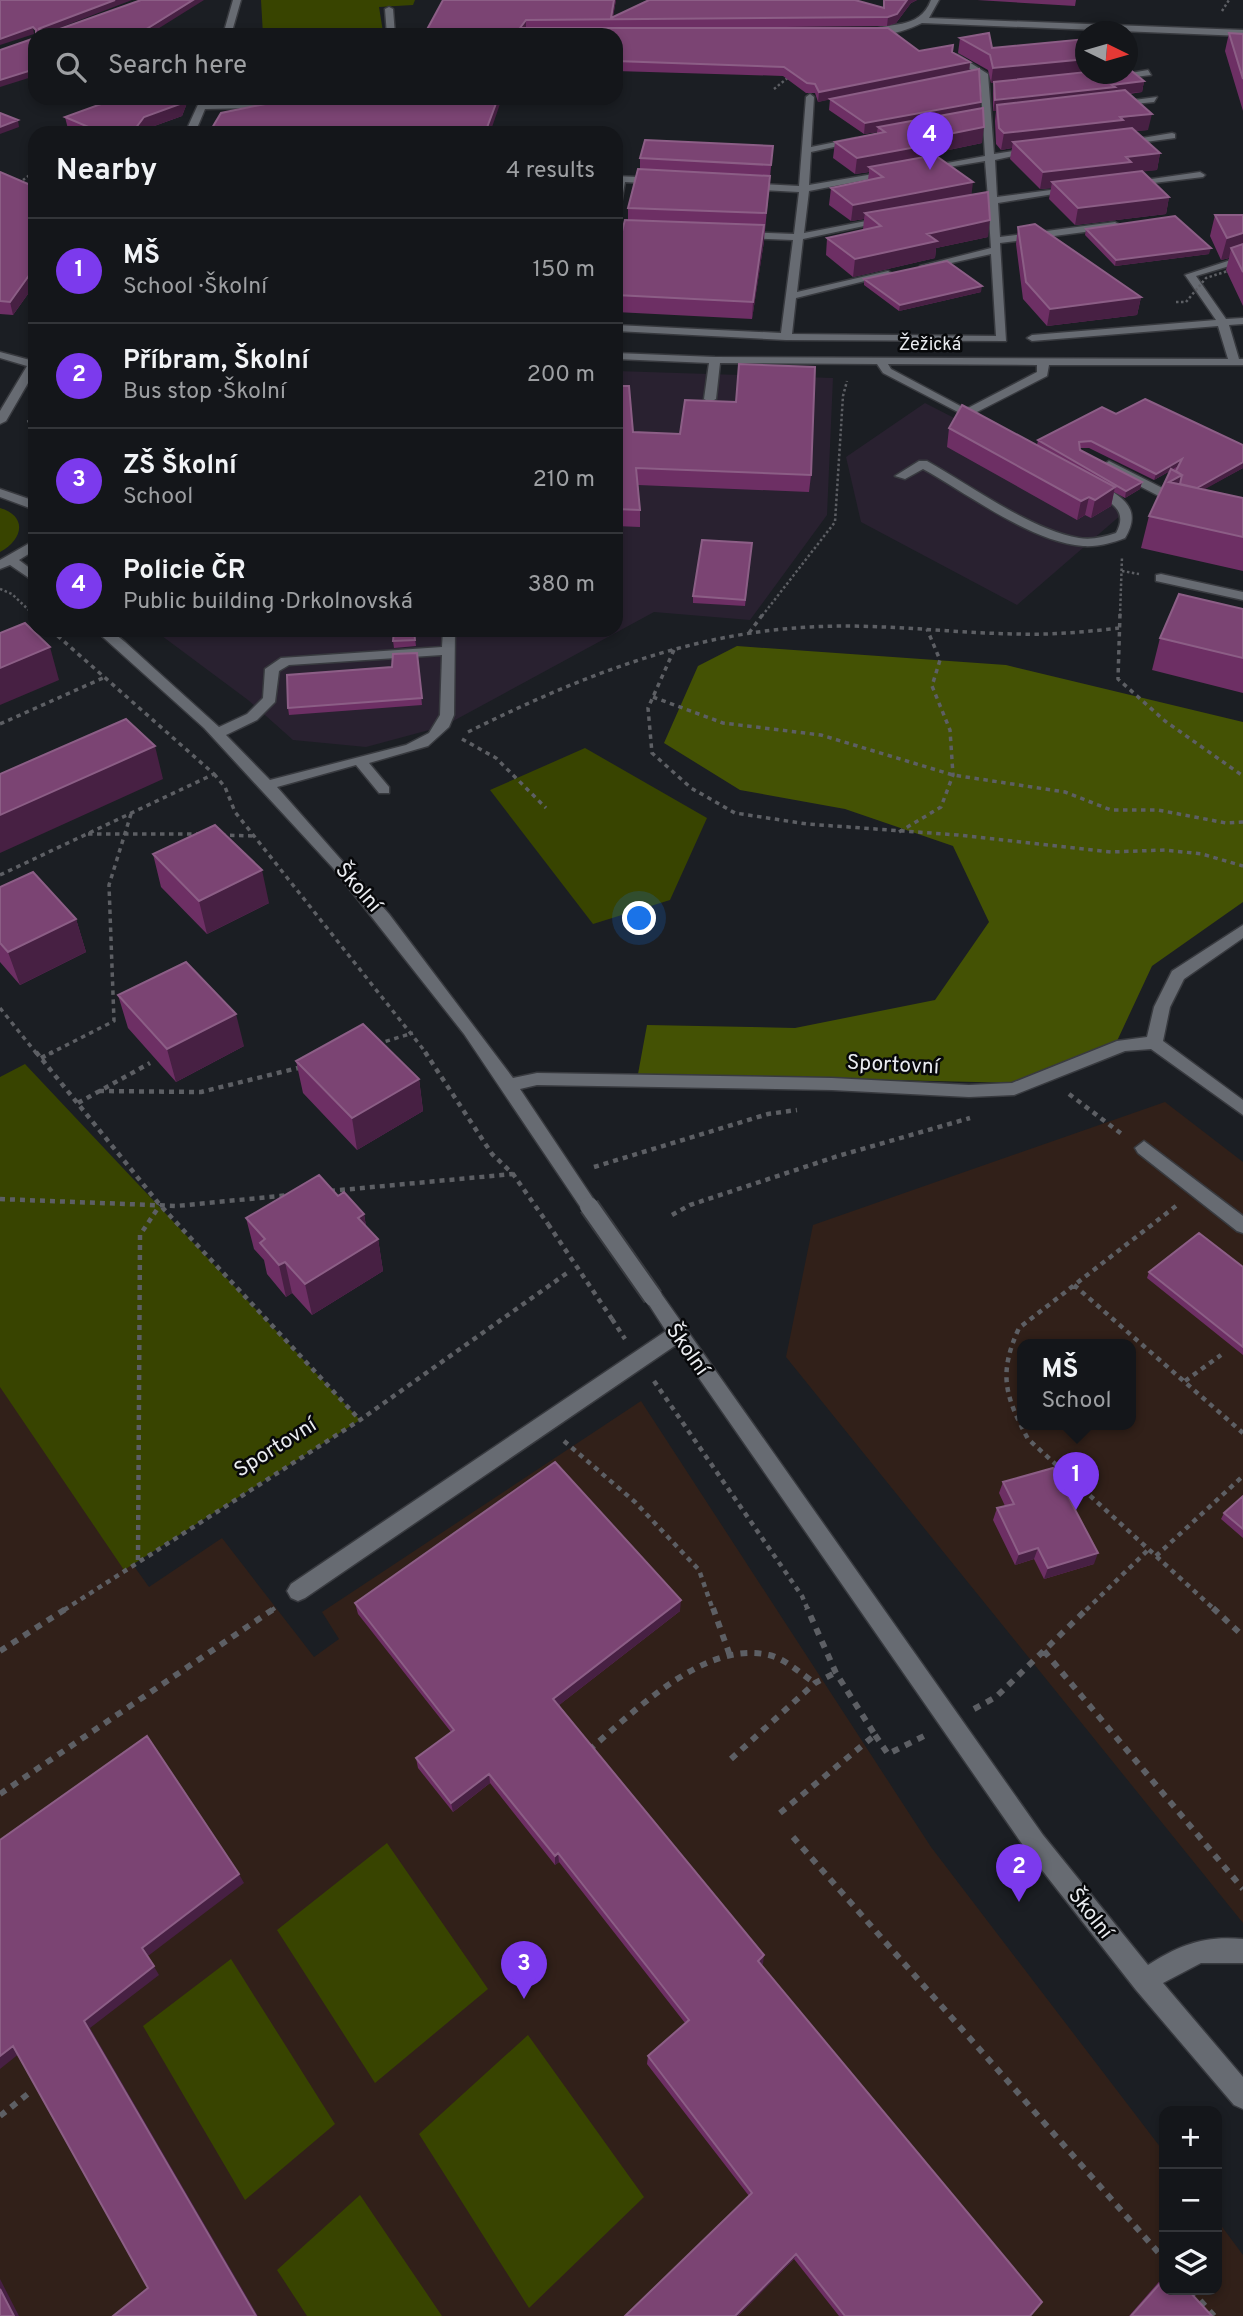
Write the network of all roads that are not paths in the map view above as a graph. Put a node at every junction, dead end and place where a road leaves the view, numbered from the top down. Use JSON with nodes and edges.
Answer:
{"nodes":[{"id":1,"x":237,"y":0,"type":"edge"},
{"id":2,"x":935,"y":0,"type":"edge"},
{"id":3,"x":389,"y":9,"type":"dead end"},
{"id":4,"x":919,"y":20,"type":"junction"},
{"id":5,"x":229,"y":28,"type":"edge"},
{"id":6,"x":390,"y":28,"type":"edge"},
{"id":7,"x":1243,"y":33,"type":"edge"},
{"id":8,"x":863,"y":34,"type":"edge"},
{"id":9,"x":955,"y":57,"type":"edge"},
{"id":10,"x":1148,"y":73,"type":"dead end"},
{"id":11,"x":984,"y":74,"type":"junction"},
{"id":12,"x":1138,"y":74,"type":"edge"},
{"id":13,"x":971,"y":77,"type":"edge"},
{"id":14,"x":999,"y":88,"type":"edge"},
{"id":15,"x":986,"y":89,"type":"junction"},
{"id":16,"x":1154,"y":99,"type":"dead end"},
{"id":17,"x":203,"y":105,"type":"edge"},
{"id":18,"x":823,"y":105,"type":"edge"},
{"id":19,"x":1098,"y":105,"type":"edge"},
{"id":20,"x":1001,"y":116,"type":"edge"},
{"id":21,"x":987,"y":117,"type":"junction"},
{"id":22,"x":974,"y":119,"type":"edge"},
{"id":23,"x":193,"y":126,"type":"edge"},
{"id":24,"x":1171,"y":136,"type":"dead end"},
{"id":25,"x":872,"y":138,"type":"edge"},
{"id":26,"x":1116,"y":142,"type":"edge"},
{"id":27,"x":808,"y":150,"type":"junction"},
{"id":28,"x":1046,"y":150,"type":"edge"},
{"id":29,"x":991,"y":156,"type":"junction"},
{"id":30,"x":911,"y":170,"type":"edge"},
{"id":31,"x":898,"y":172,"type":"edge"},
{"id":32,"x":1200,"y":175,"type":"dead end"},
{"id":33,"x":623,"y":179,"type":"edge"},
{"id":34,"x":674,"y":182,"type":"edge"},
{"id":35,"x":1117,"y":185,"type":"edge"},
{"id":36,"x":739,"y":186,"type":"edge"},
{"id":37,"x":1090,"y":188,"type":"edge"},
{"id":38,"x":804,"y":189,"type":"junction"},
{"id":39,"x":993,"y":200,"type":"junction"},
{"id":40,"x":967,"y":205,"type":"edge"},
{"id":41,"x":902,"y":217,"type":"edge"},
{"id":42,"x":1128,"y":224,"type":"edge"},
{"id":43,"x":733,"y":235,"type":"edge"},
{"id":44,"x":799,"y":237,"type":"junction"},
{"id":45,"x":997,"y":245,"type":"junction"},
{"id":46,"x":1243,"y":258,"type":"edge"},
{"id":47,"x":907,"y":270,"type":"edge"},
{"id":48,"x":895,"y":273,"type":"edge"},
{"id":49,"x":792,"y":296,"type":"junction"},
{"id":50,"x":1222,"y":321,"type":"junction"},
{"id":51,"x":1243,"y":321,"type":"edge"},
{"id":52,"x":623,"y":328,"type":"edge"},
{"id":53,"x":786,"y":337,"type":"junction"},
{"id":54,"x":1032,"y":338,"type":"dead end"},
{"id":55,"x":0,"y":355,"type":"edge"},
{"id":56,"x":623,"y":356,"type":"edge"},
{"id":57,"x":715,"y":360,"type":"junction"},
{"id":58,"x":881,"y":361,"type":"junction"},
{"id":59,"x":1043,"y":362,"type":"junction"},
{"id":60,"x":1239,"y":362,"type":"edge"},
{"id":61,"x":28,"y":366,"type":"edge"},
{"id":62,"x":28,"y":375,"type":"edge"},
{"id":63,"x":710,"y":399,"type":"edge"},
{"id":64,"x":966,"y":413,"type":"junction"},
{"id":65,"x":0,"y":421,"type":"edge"},
{"id":66,"x":989,"y":425,"type":"edge"},
{"id":67,"x":1095,"y":458,"type":"edge"},
{"id":68,"x":901,"y":476,"type":"dead end"},
{"id":69,"x":1079,"y":477,"type":"edge"},
{"id":70,"x":0,"y":493,"type":"edge"},
{"id":71,"x":28,"y":502,"type":"edge"},
{"id":72,"x":1196,"y":509,"type":"edge"},
{"id":73,"x":28,"y":549,"type":"edge"},
{"id":74,"x":6,"y":563,"type":"edge"},
{"id":75,"x":28,"y":574,"type":"edge"},
{"id":76,"x":1161,"y":578,"type":"dead end"},
{"id":77,"x":1243,"y":596,"type":"edge"},
{"id":78,"x":110,"y":637,"type":"edge"},
{"id":79,"x":449,"y":637,"type":"edge"},
{"id":80,"x":449,"y":651,"type":"junction"},
{"id":81,"x":218,"y":733,"type":"junction"},
{"id":82,"x":359,"y":760,"type":"junction"},
{"id":83,"x":268,"y":785,"type":"junction"},
{"id":84,"x":384,"y":790,"type":"dead end"},
{"id":85,"x":1243,"y":930,"type":"edge"},
{"id":86,"x":1154,"y":1043,"type":"junction"},
{"id":87,"x":510,"y":1085,"type":"junction"},
{"id":88,"x":1243,"y":1109,"type":"edge"},
{"id":89,"x":1144,"y":1148,"type":"road end"},
{"id":90,"x":1243,"y":1226,"type":"edge"},
{"id":91,"x":677,"y":1334,"type":"junction"},
{"id":92,"x":298,"y":1591,"type":"road end"},
{"id":93,"x":1243,"y":1951,"type":"edge"},
{"id":94,"x":1145,"y":1981,"type":"junction"},
{"id":95,"x":1243,"y":2096,"type":"edge"}],
"edges":[{"from":1,"to":5,"type":"street"},
{"from":2,"to":4,"type":"street"},
{"from":3,"to":6,"type":"street"},
{"from":4,"to":7,"type":"street"},
{"from":4,"to":8,"type":"street"},
{"from":9,"to":11,"type":"street"},
{"from":10,"to":12,"type":"street"},
{"from":11,"to":13,"type":"street"},
{"from":11,"to":15,"type":"street"},
{"from":14,"to":15,"type":"street"},
{"from":15,"to":21,"type":"street"},
{"from":16,"to":19,"type":"street"},
{"from":17,"to":23,"type":"street"},
{"from":18,"to":27,"type":"street"},
{"from":20,"to":21,"type":"street"},
{"from":21,"to":22,"type":"street"},
{"from":21,"to":29,"type":"street"},
{"from":24,"to":26,"type":"street"},
{"from":25,"to":27,"type":"street"},
{"from":27,"to":38,"type":"street"},
{"from":28,"to":29,"type":"street"},
{"from":29,"to":30,"type":"street"},
{"from":29,"to":39,"type":"street"},
{"from":31,"to":38,"type":"street"},
{"from":32,"to":35,"type":"street"},
{"from":33,"to":34,"type":"street"},
{"from":36,"to":38,"type":"street"},
{"from":37,"to":39,"type":"street"},
{"from":38,"to":44,"type":"street"},
{"from":39,"to":40,"type":"street"},
{"from":39,"to":45,"type":"street"},
{"from":41,"to":44,"type":"street"},
{"from":42,"to":45,"type":"street"},
{"from":43,"to":44,"type":"street"},
{"from":44,"to":49,"type":"street"},
{"from":45,"to":47,"type":"street"},
{"from":45,"to":53,"type":"street"},
{"from":46,"to":50,"type":"street"},
{"from":48,"to":49,"type":"street"},
{"from":49,"to":53,"type":"street"},
{"from":50,"to":51,"type":"street"},
{"from":50,"to":54,"type":"street"},
{"from":50,"to":60,"type":"street"},
{"from":52,"to":53,"type":"street"},
{"from":55,"to":61,"type":"street"},
{"from":56,"to":57,"type":"street","name":"Žežická"},
{"from":57,"to":58,"type":"street","name":"Žežická"},
{"from":57,"to":63,"type":"street"},
{"from":58,"to":59,"type":"street","name":"Žežická"},
{"from":58,"to":64,"type":"street"},
{"from":59,"to":60,"type":"street","name":"Žežická"},
{"from":59,"to":64,"type":"street"},
{"from":62,"to":65,"type":"street"},
{"from":64,"to":66,"type":"street"},
{"from":67,"to":72,"type":"street"},
{"from":68,"to":69,"type":"street"},
{"from":70,"to":71,"type":"street"},
{"from":73,"to":74,"type":"street"},
{"from":74,"to":75,"type":"street"},
{"from":76,"to":77,"type":"street"},
{"from":78,"to":81,"type":"street","name":"Školní"},
{"from":79,"to":80,"type":"street"},
{"from":80,"to":81,"type":"street"},
{"from":80,"to":82,"type":"street"},
{"from":81,"to":83,"type":"street","name":"Školní"},
{"from":82,"to":83,"type":"street"},
{"from":82,"to":84,"type":"street"},
{"from":83,"to":87,"type":"street","name":"Školní"},
{"from":85,"to":86,"type":"street"},
{"from":86,"to":87,"type":"street","name":"Sportovní"},
{"from":86,"to":88,"type":"street"},
{"from":87,"to":91,"type":"street","name":"Školní","bridge":true},
{"from":89,"to":90,"type":"street"},
{"from":91,"to":92,"type":"street"},
{"from":91,"to":94,"type":"street","name":"Školní"},
{"from":93,"to":94,"type":"street"},
{"from":94,"to":95,"type":"street","name":"Školní"}]}
